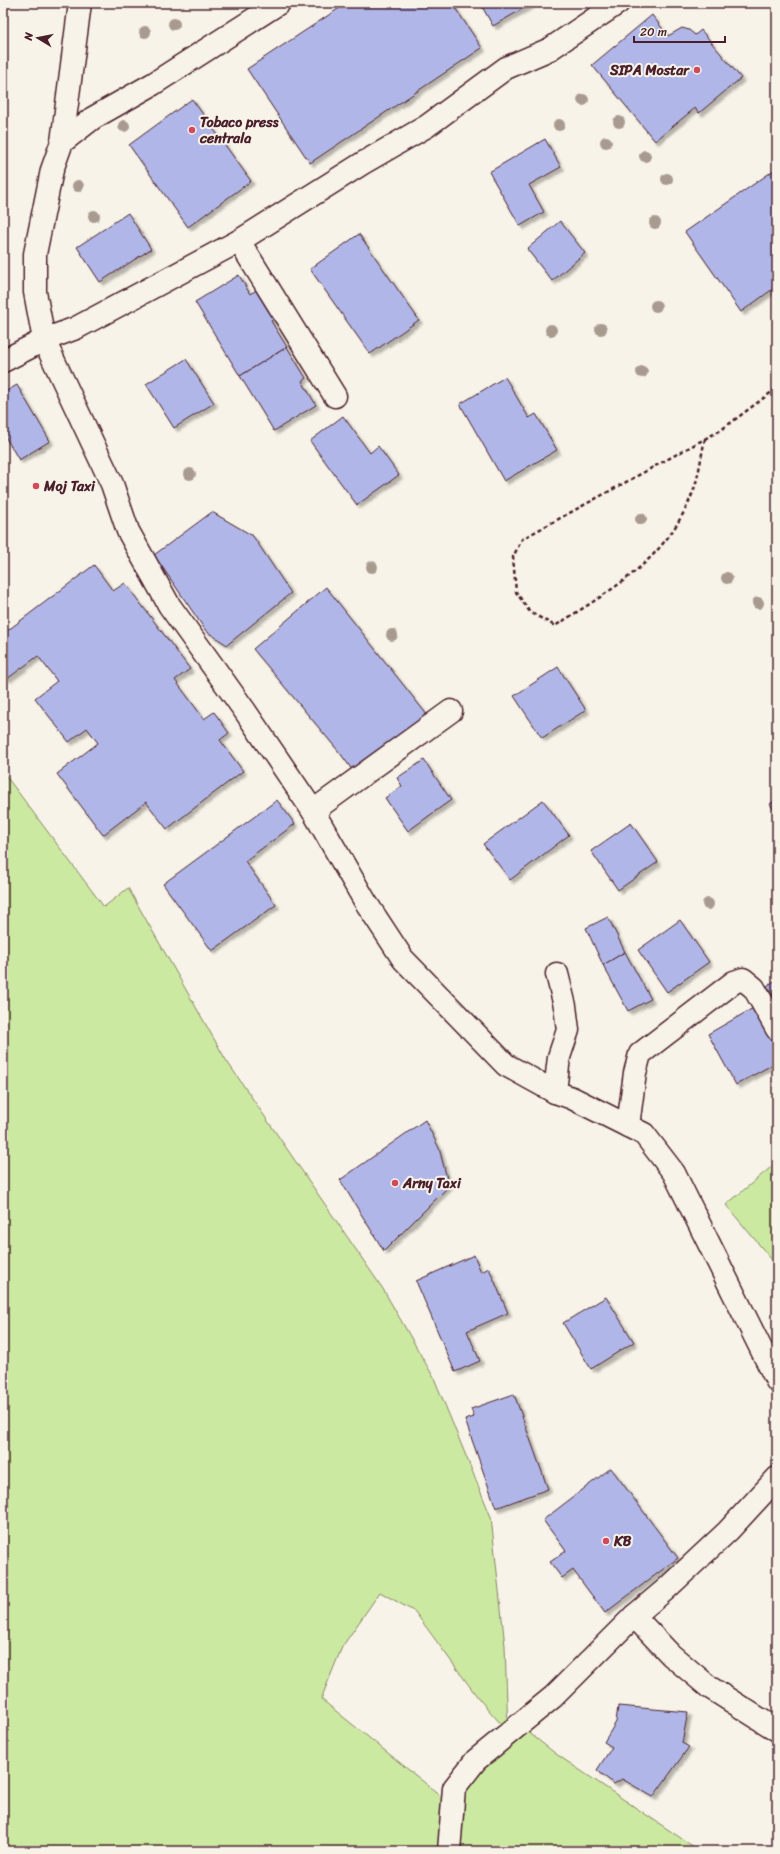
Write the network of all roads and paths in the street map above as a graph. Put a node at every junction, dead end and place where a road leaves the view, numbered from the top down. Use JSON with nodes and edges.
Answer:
{"nodes":[{"id":1,"x":80,"y":3,"type":"edge"},
{"id":2,"x":279,"y":3,"type":"edge"},
{"id":3,"x":618,"y":3,"type":"edge"},
{"id":4,"x":62,"y":142,"type":"junction"},
{"id":5,"x":239,"y":241,"type":"junction"},
{"id":6,"x":44,"y":340,"type":"junction"},
{"id":7,"x":3,"y":361,"type":"edge"},
{"id":8,"x":777,"y":388,"type":"edge"},
{"id":9,"x":336,"y":396,"type":"dead end"},
{"id":10,"x":704,"y":439,"type":"junction"},
{"id":11,"x":451,"y":711,"type":"dead end"},
{"id":12,"x":313,"y":811,"type":"junction"},
{"id":13,"x":557,"y":974,"type":"dead end"},
{"id":14,"x":777,"y":1029,"type":"edge"},
{"id":15,"x":555,"y":1092,"type":"junction"},
{"id":16,"x":628,"y":1126,"type":"junction"},
{"id":17,"x":777,"y":1381,"type":"edge"},
{"id":18,"x":777,"y":1478,"type":"edge"},
{"id":19,"x":634,"y":1616,"type":"junction"},
{"id":20,"x":777,"y":1730,"type":"edge"},
{"id":21,"x":449,"y":1851,"type":"edge"}],
"edges":[{"from":1,"to":4,"type":"street"},
{"from":2,"to":4,"type":"street"},
{"from":3,"to":5,"type":"street"},
{"from":4,"to":6,"type":"street"},
{"from":5,"to":6,"type":"street"},
{"from":5,"to":9,"type":"street"},
{"from":6,"to":7,"type":"street"},
{"from":6,"to":12,"type":"street"},
{"from":8,"to":10,"type":"path"},
{"from":10,"to":10,"type":"path"},
{"from":11,"to":12,"type":"street"},
{"from":12,"to":15,"type":"street"},
{"from":13,"to":15,"type":"street"},
{"from":14,"to":16,"type":"street"},
{"from":15,"to":16,"type":"street"},
{"from":16,"to":17,"type":"street"},
{"from":18,"to":19,"type":"street"},
{"from":19,"to":20,"type":"street"},
{"from":19,"to":21,"type":"street"}]}
